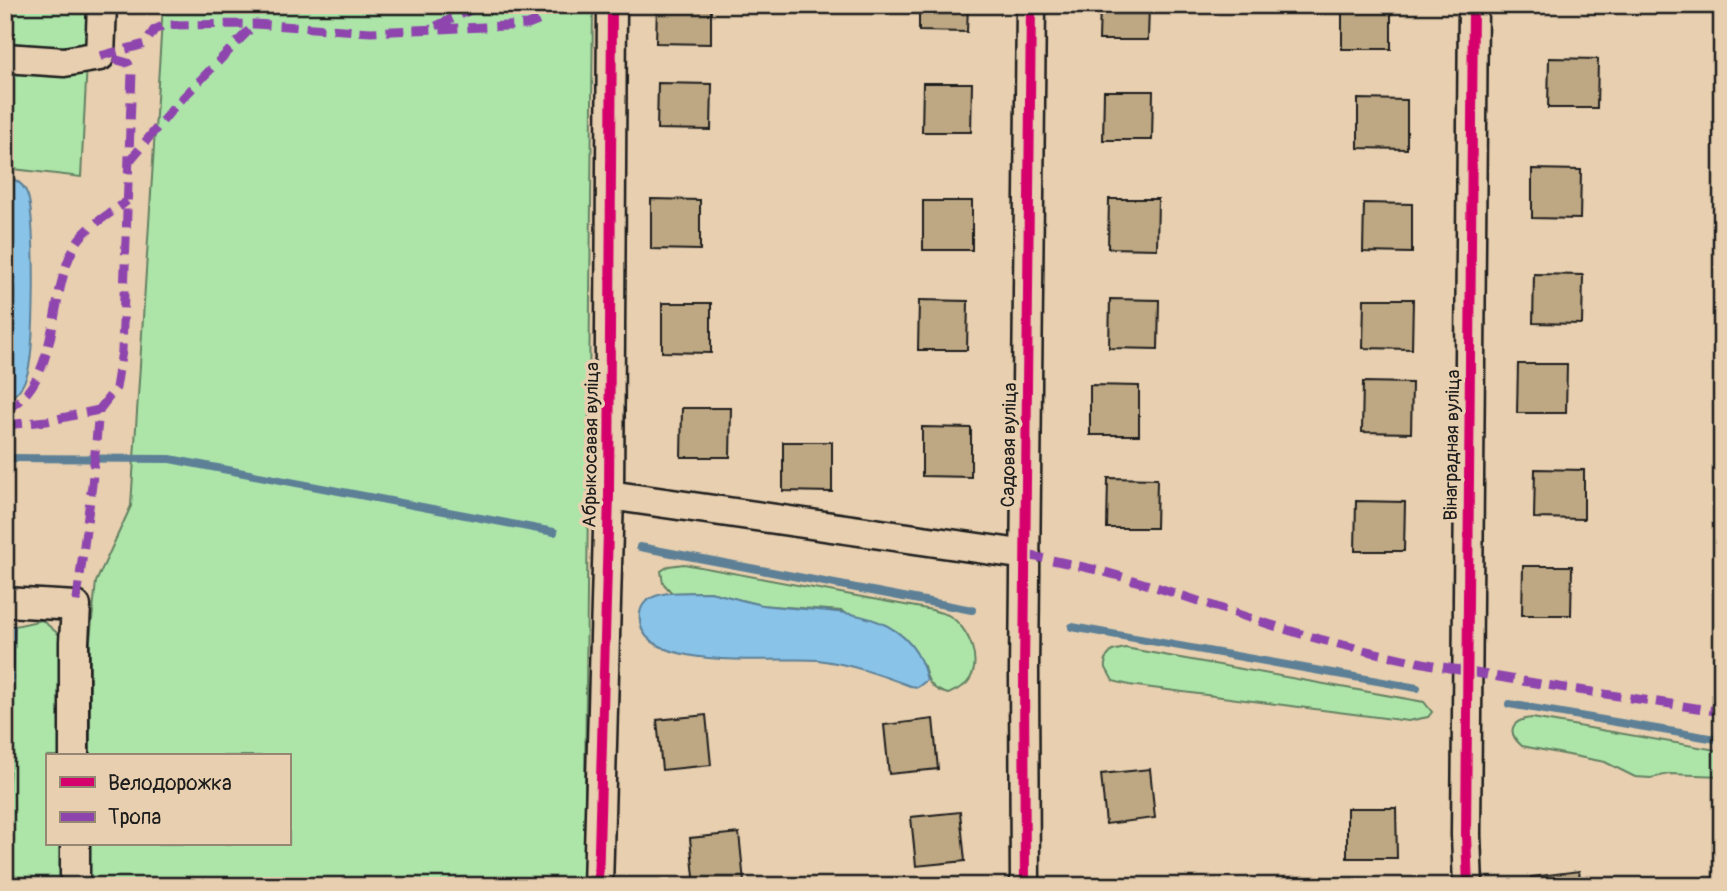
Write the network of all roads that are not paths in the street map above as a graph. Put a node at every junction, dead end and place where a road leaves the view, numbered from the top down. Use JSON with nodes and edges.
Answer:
{"nodes":[{"id":1,"x":102,"y":5,"type":"edge"},
{"id":2,"x":612,"y":5,"type":"edge"},
{"id":3,"x":1031,"y":5,"type":"edge"},
{"id":4,"x":1473,"y":5,"type":"edge"},
{"id":5,"x":5,"y":58,"type":"edge"},
{"id":6,"x":609,"y":495,"type":"junction"},
{"id":7,"x":1026,"y":555,"type":"junction"},
{"id":8,"x":5,"y":602,"type":"edge"},
{"id":9,"x":74,"y":754,"type":"edge"},
{"id":10,"x":75,"y":846,"type":"edge"},
{"id":11,"x":75,"y":886,"type":"edge"},
{"id":12,"x":598,"y":886,"type":"edge"},
{"id":13,"x":1026,"y":886,"type":"edge"},
{"id":14,"x":1468,"y":886,"type":"edge"}],
"edges":[{"from":1,"to":5,"type":"street"},
{"from":2,"to":6,"type":"street","name":"Абрыкосавая вуліца"},
{"from":3,"to":7,"type":"street","name":"Садовая вуліца"},
{"from":4,"to":14,"type":"street","name":"Вінаградная вуліца"},
{"from":6,"to":7,"type":"street"},
{"from":6,"to":12,"type":"street","name":"Абрыкосавая вуліца"},
{"from":7,"to":13,"type":"street","name":"Садовая вуліца"},
{"from":8,"to":9,"type":"street"},
{"from":10,"to":11,"type":"street"}]}
